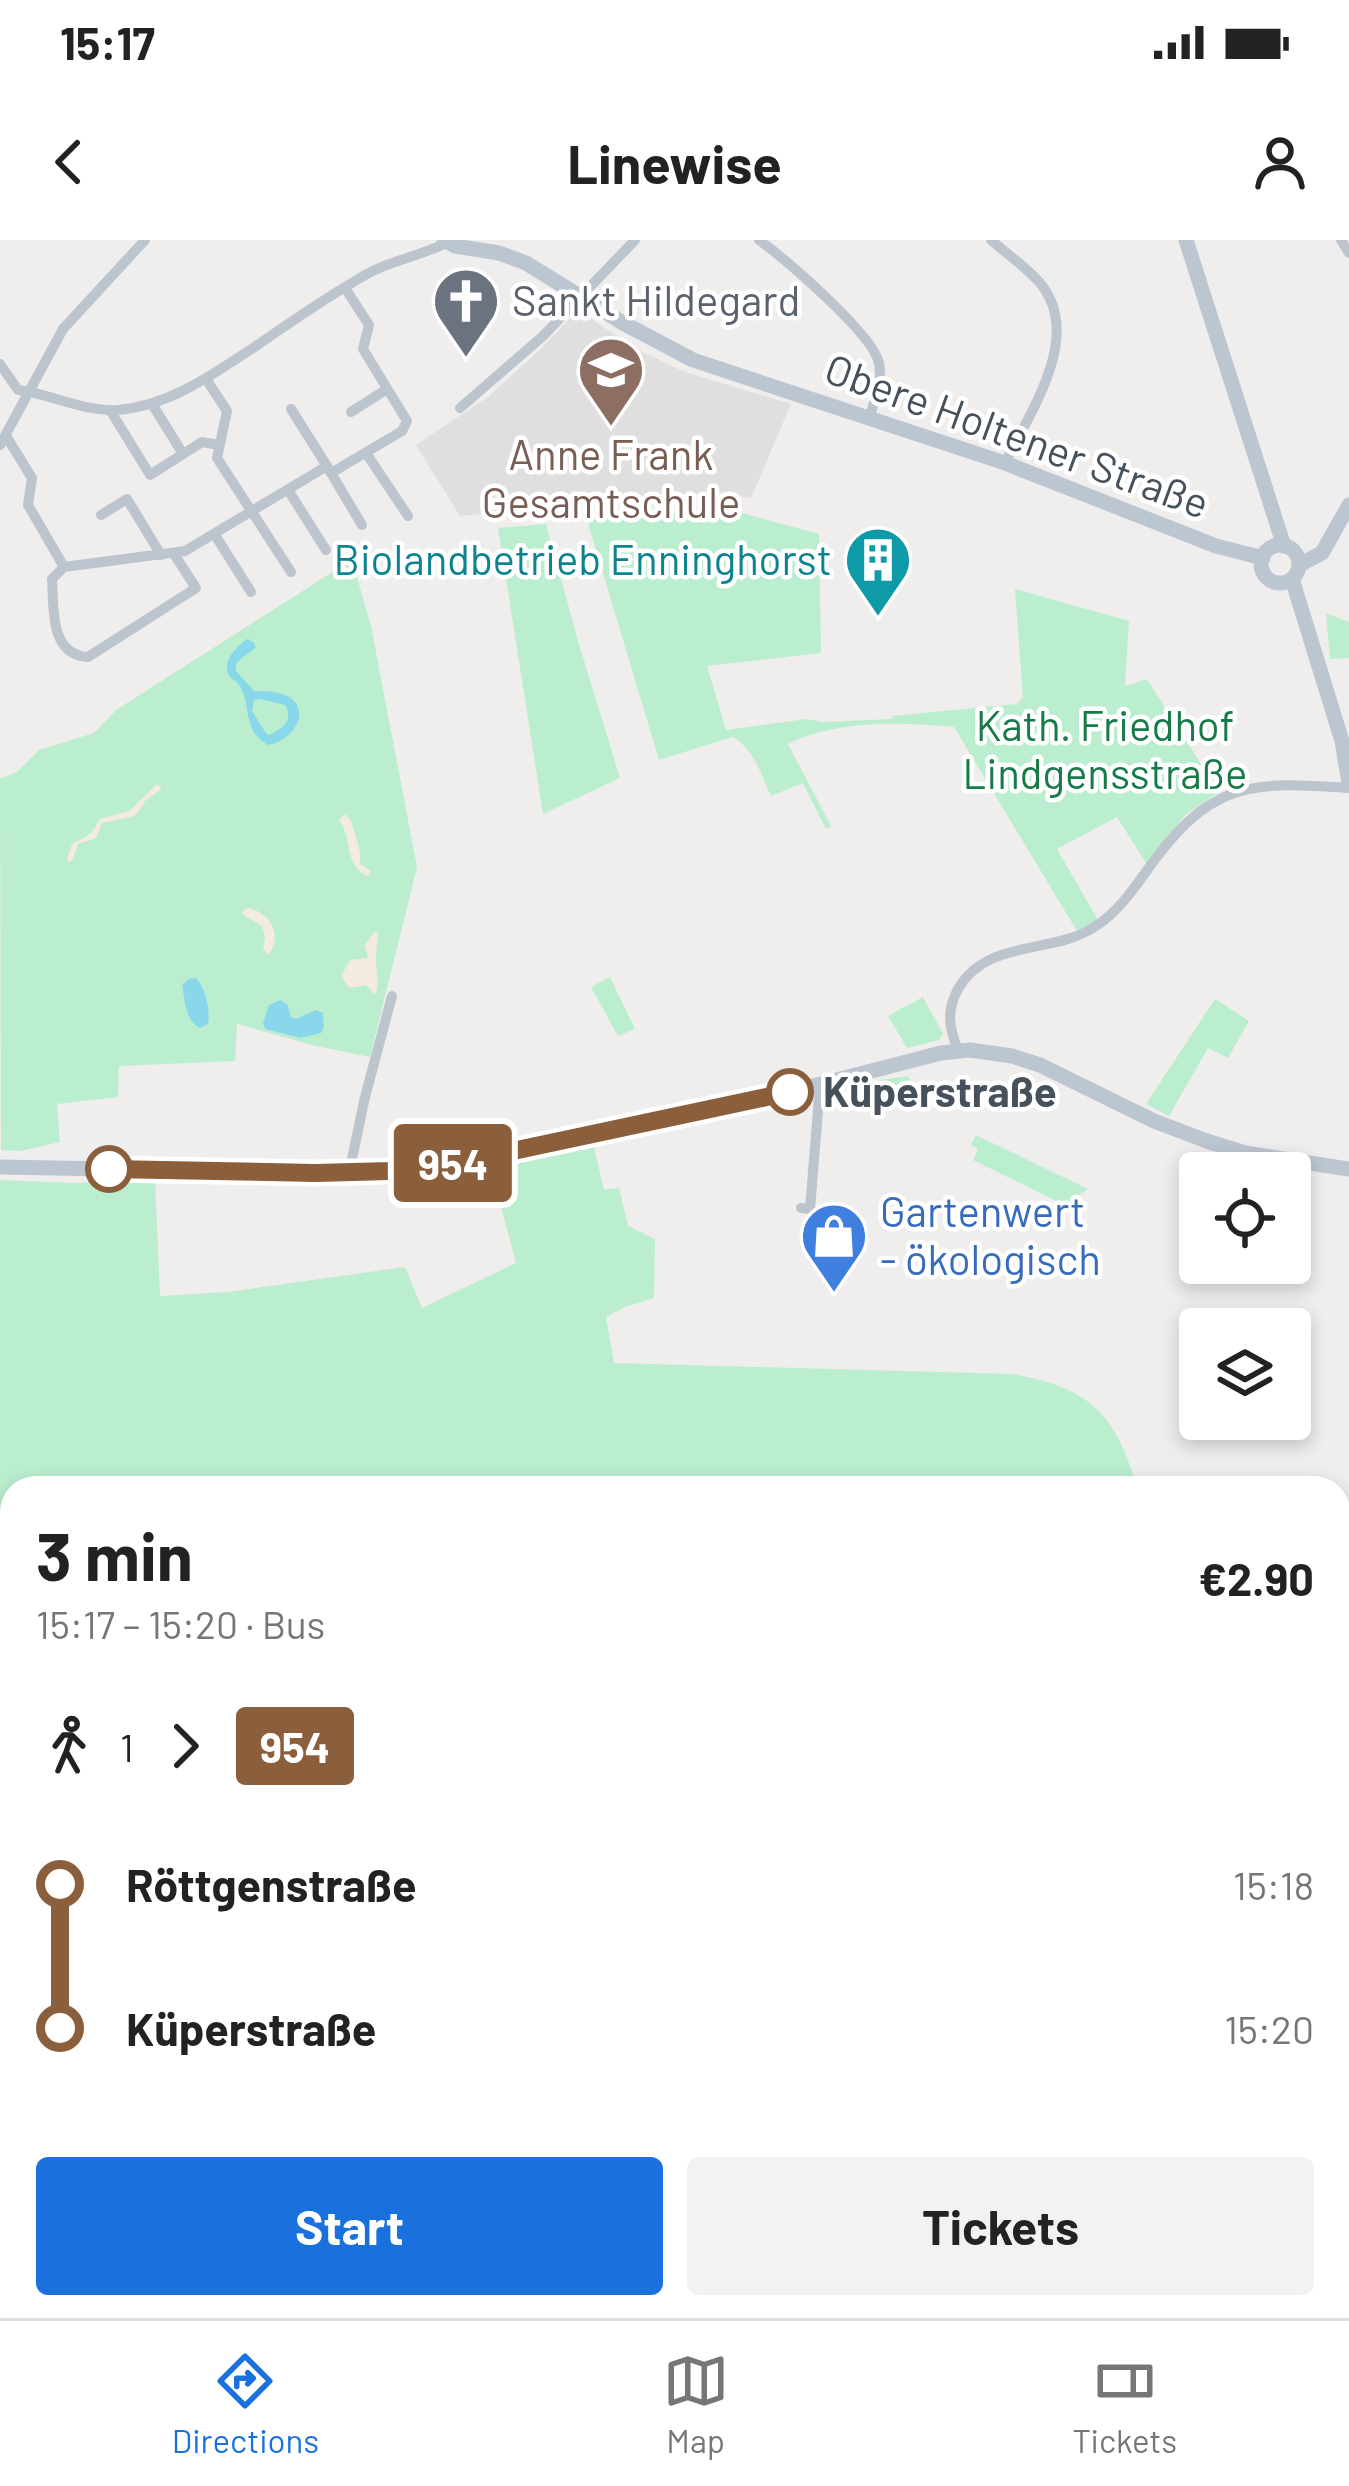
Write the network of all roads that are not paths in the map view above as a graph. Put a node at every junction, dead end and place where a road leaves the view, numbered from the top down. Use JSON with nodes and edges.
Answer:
{"nodes":[{"id":1,"x":145,"y":240,"type":"edge"},
{"id":2,"x":635,"y":240,"type":"edge"},
{"id":3,"x":759,"y":240,"type":"edge"},
{"id":4,"x":991,"y":240,"type":"edge"},
{"id":5,"x":1186,"y":240,"type":"edge"},
{"id":6,"x":1341,"y":240,"type":"edge"},
{"id":7,"x":445,"y":241,"type":"edge"},
{"id":8,"x":1349,"y":253,"type":"edge"},
{"id":9,"x":345,"y":288,"type":"junction"},
{"id":10,"x":581,"y":295,"type":"junction"},
{"id":11,"x":0,"y":364,"type":"edge"},
{"id":12,"x":206,"y":379,"type":"junction"},
{"id":13,"x":387,"y":389,"type":"junction"},
{"id":14,"x":29,"y":391,"type":"junction"},
{"id":15,"x":152,"y":404,"type":"junction"},
{"id":16,"x":460,"y":408,"type":"dead end"},
{"id":17,"x":291,"y":409,"type":"dead end"},
{"id":18,"x":110,"y":410,"type":"junction"},
{"id":19,"x":351,"y":412,"type":"dead end"},
{"id":20,"x":869,"y":419,"type":"junction"},
{"id":21,"x":3,"y":441,"type":"edge"},
{"id":22,"x":219,"y":445,"type":"junction"},
{"id":23,"x":366,"y":453,"type":"junction"},
{"id":24,"x":183,"y":454,"type":"junction"},
{"id":25,"x":1005,"y":464,"type":"junction"},
{"id":26,"x":329,"y":470,"type":"junction"},
{"id":27,"x":288,"y":490,"type":"junction"},
{"id":28,"x":1349,"y":505,"type":"edge"},
{"id":29,"x":252,"y":512,"type":"junction"},
{"id":30,"x":101,"y":515,"type":"dead end"},
{"id":31,"x":408,"y":516,"type":"dead end"},
{"id":32,"x":362,"y":525,"type":"dead end"},
{"id":33,"x":215,"y":535,"type":"junction"},
{"id":34,"x":326,"y":550,"type":"dead end"},
{"id":35,"x":168,"y":554,"type":"junction"},
{"id":36,"x":1282,"y":562,"type":"junction"},
{"id":37,"x":64,"y":567,"type":"junction"},
{"id":38,"x":291,"y":572,"type":"dead end"},
{"id":39,"x":251,"y":592,"type":"dead end"},
{"id":40,"x":1349,"y":786,"type":"edge"},
{"id":41,"x":392,"y":996,"type":"dead end"},
{"id":42,"x":958,"y":1050,"type":"junction"},
{"id":43,"x":820,"y":1084,"type":"junction"},
{"id":44,"x":0,"y":1167,"type":"edge"},
{"id":45,"x":1349,"y":1169,"type":"edge"},
{"id":46,"x":349,"y":1173,"type":"junction"},
{"id":47,"x":801,"y":1208,"type":"dead end"}],
"edges":[{"from":1,"to":14,"type":"street"},
{"from":2,"to":10,"type":"street"},
{"from":3,"to":20,"type":"street"},
{"from":4,"to":25,"type":"street"},
{"from":5,"to":36,"type":"street"},
{"from":6,"to":8,"type":"street"},
{"from":7,"to":9,"type":"street","name":"Obere Holtener Straße"},
{"from":7,"to":10,"type":"street","name":"Obere Holtener Straße"},
{"from":9,"to":12,"type":"street","name":"Obere Holtener Straße"},
{"from":9,"to":13,"type":"street"},
{"from":10,"to":16,"type":"street"},
{"from":10,"to":20,"type":"street","name":"Obere Holtener Straße"},
{"from":11,"to":14,"type":"street"},
{"from":12,"to":15,"type":"street","name":"Obere Holtener Straße"},
{"from":12,"to":22,"type":"street"},
{"from":13,"to":19,"type":"street"},
{"from":13,"to":23,"type":"street"},
{"from":14,"to":18,"type":"street","name":"Obere Holtener Straße"},
{"from":14,"to":21,"type":"street"},
{"from":15,"to":18,"type":"street","name":"Obere Holtener Straße"},
{"from":15,"to":24,"type":"street"},
{"from":17,"to":26,"type":"street"},
{"from":18,"to":24,"type":"street"},
{"from":20,"to":25,"type":"street","name":"Obere Holtener Straße"},
{"from":21,"to":37,"type":"street"},
{"from":22,"to":24,"type":"street"},
{"from":22,"to":29,"type":"street"},
{"from":23,"to":26,"type":"street"},
{"from":23,"to":31,"type":"street"},
{"from":25,"to":36,"type":"street","name":"Obere Holtener Straße"},
{"from":26,"to":27,"type":"street"},
{"from":26,"to":32,"type":"street"},
{"from":27,"to":29,"type":"street"},
{"from":27,"to":34,"type":"street"},
{"from":28,"to":36,"type":"street"},
{"from":29,"to":33,"type":"street"},
{"from":29,"to":38,"type":"street"},
{"from":30,"to":35,"type":"street"},
{"from":33,"to":35,"type":"street"},
{"from":33,"to":39,"type":"street"},
{"from":35,"to":37,"type":"street"},
{"from":35,"to":37,"type":"street"},
{"from":36,"to":40,"type":"street"},
{"from":40,"to":42,"type":"street"},
{"from":41,"to":46,"type":"street"},
{"from":42,"to":43,"type":"street"},
{"from":42,"to":45,"type":"street"},
{"from":43,"to":46,"type":"street"},
{"from":43,"to":47,"type":"street"},
{"from":44,"to":46,"type":"street"}]}
